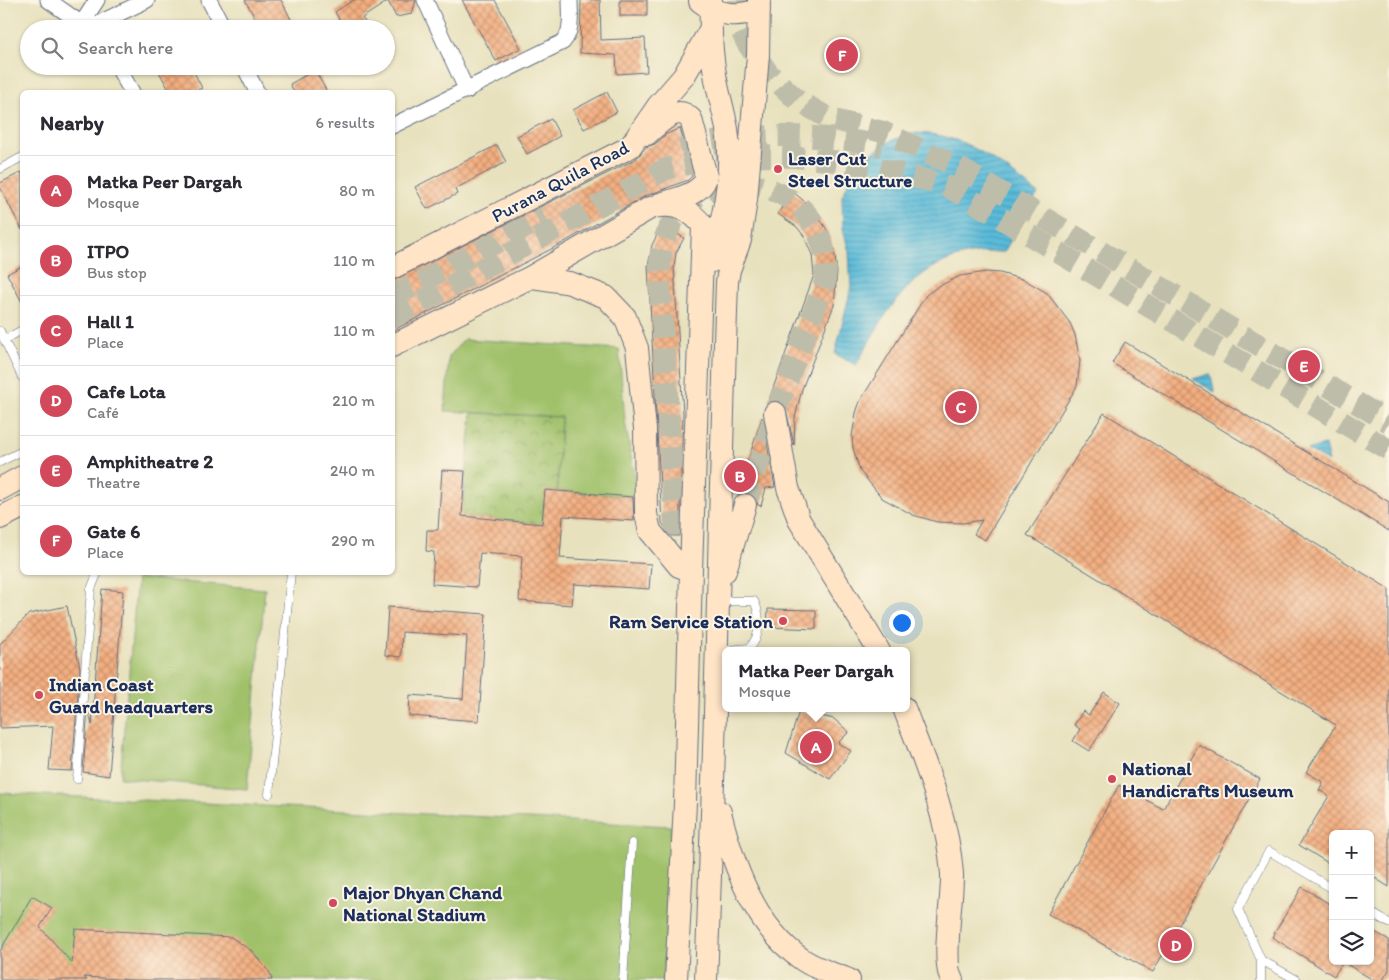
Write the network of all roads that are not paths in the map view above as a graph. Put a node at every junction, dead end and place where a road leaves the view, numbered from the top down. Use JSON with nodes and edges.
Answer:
{"nodes":[{"id":1,"x":48,"y":0,"type":"edge"},
{"id":2,"x":97,"y":0,"type":"edge"},
{"id":3,"x":147,"y":0,"type":"edge"},
{"id":4,"x":209,"y":0,"type":"edge"},
{"id":5,"x":425,"y":0,"type":"edge"},
{"id":6,"x":570,"y":0,"type":"edge"},
{"id":7,"x":759,"y":5,"type":"edge"},
{"id":8,"x":707,"y":10,"type":"edge"},
{"id":9,"x":78,"y":20,"type":"edge"},
{"id":10,"x":89,"y":20,"type":"edge"},
{"id":11,"x":101,"y":20,"type":"edge"},
{"id":12,"x":219,"y":20,"type":"edge"},
{"id":13,"x":123,"y":75,"type":"edge"},
{"id":14,"x":248,"y":75,"type":"edge"},
{"id":15,"x":131,"y":90,"type":"edge"},
{"id":16,"x":256,"y":90,"type":"edge"},
{"id":17,"x":467,"y":91,"type":"junction"},
{"id":18,"x":395,"y":125,"type":"edge"},
{"id":19,"x":630,"y":147,"type":"junction"},
{"id":20,"x":20,"y":158,"type":"edge"},
{"id":21,"x":0,"y":169,"type":"edge"},
{"id":22,"x":650,"y":208,"type":"junction"},
{"id":23,"x":395,"y":266,"type":"edge"},
{"id":24,"x":531,"y":277,"type":"junction"},
{"id":25,"x":702,"y":298,"type":"junction"},
{"id":26,"x":0,"y":331,"type":"edge"},
{"id":27,"x":20,"y":331,"type":"edge"},
{"id":28,"x":4,"y":340,"type":"junction"},
{"id":29,"x":395,"y":345,"type":"edge"},
{"id":30,"x":20,"y":373,"type":"edge"},
{"id":31,"x":775,"y":413,"type":"dead end"},
{"id":32,"x":20,"y":451,"type":"edge"},
{"id":33,"x":0,"y":462,"type":"edge"},
{"id":34,"x":20,"y":478,"type":"edge"},
{"id":35,"x":0,"y":489,"type":"edge"},
{"id":36,"x":745,"y":505,"type":"tunnel mouth"},
{"id":37,"x":20,"y":509,"type":"edge"},
{"id":38,"x":0,"y":518,"type":"edge"},
{"id":39,"x":676,"y":534,"type":"tunnel mouth"},
{"id":40,"x":690,"y":570,"type":"junction"},
{"id":41,"x":97,"y":575,"type":"edge"},
{"id":42,"x":291,"y":575,"type":"edge"},
{"id":43,"x":716,"y":600,"type":"junction"},
{"id":44,"x":750,"y":647,"type":"edge"},
{"id":45,"x":877,"y":647,"type":"edge"},
{"id":46,"x":722,"y":650,"type":"edge"},
{"id":47,"x":716,"y":651,"type":"junction"},
{"id":48,"x":905,"y":712,"type":"edge"},
{"id":49,"x":77,"y":778,"type":"dead end"},
{"id":50,"x":269,"y":794,"type":"dead end"},
{"id":51,"x":714,"y":794,"type":"junction"},
{"id":52,"x":632,"y":843,"type":"dead end"},
{"id":53,"x":1329,"y":887,"type":"edge"},
{"id":54,"x":1374,"y":914,"type":"edge"},
{"id":55,"x":1389,"y":923,"type":"edge"},
{"id":56,"x":1261,"y":960,"type":"junction"},
{"id":57,"x":623,"y":980,"type":"edge"},
{"id":58,"x":676,"y":980,"type":"edge"},
{"id":59,"x":706,"y":980,"type":"edge"},
{"id":60,"x":849,"y":980,"type":"edge"},
{"id":61,"x":952,"y":980,"type":"edge"},
{"id":62,"x":1261,"y":980,"type":"edge"},
{"id":63,"x":1297,"y":980,"type":"edge"}],
"edges":[{"from":1,"to":9,"type":"street"},
{"from":2,"to":10,"type":"street"},
{"from":3,"to":11,"type":"street"},
{"from":4,"to":12,"type":"street"},
{"from":5,"to":17,"type":"street"},
{"from":6,"to":17,"type":"street"},
{"from":7,"to":8,"type":"main road"},
{"from":7,"to":43,"type":"main road"},
{"from":8,"to":19,"type":"main road","name":"Purana Quila Road"},
{"from":8,"to":25,"type":"main road"},
{"from":13,"to":15,"type":"street"},
{"from":14,"to":16,"type":"street"},
{"from":17,"to":18,"type":"street"},
{"from":19,"to":22,"type":"main road"},
{"from":19,"to":23,"type":"main road","name":"Purana Quila Road"},
{"from":20,"to":21,"type":"lane"},
{"from":22,"to":24,"type":"main road"},
{"from":22,"to":25,"type":"main road"},
{"from":24,"to":29,"type":"main road"},
{"from":24,"to":40,"type":"main road"},
{"from":25,"to":40,"type":"main road"},
{"from":26,"to":28,"type":"lane"},
{"from":27,"to":28,"type":"lane"},
{"from":28,"to":30,"type":"lane"},
{"from":31,"to":45,"type":"main road"},
{"from":32,"to":33,"type":"lane"},
{"from":34,"to":35,"type":"main road"},
{"from":36,"to":43,"type":"main road"},
{"from":37,"to":38,"type":"main road"},
{"from":39,"to":40,"type":"main road"},
{"from":40,"to":58,"type":"main road"},
{"from":41,"to":49,"type":"lane"},
{"from":42,"to":50,"type":"lane"},
{"from":43,"to":44,"type":"lane"},
{"from":43,"to":47,"type":"main road"},
{"from":46,"to":47,"type":"lane"},
{"from":47,"to":51,"type":"main road"},
{"from":48,"to":61,"type":"main road"},
{"from":51,"to":59,"type":"main road"},
{"from":51,"to":60,"type":"main road"},
{"from":52,"to":57,"type":"lane"},
{"from":53,"to":56,"type":"lane"},
{"from":54,"to":55,"type":"lane"},
{"from":56,"to":62,"type":"lane"},
{"from":56,"to":63,"type":"lane"}]}
